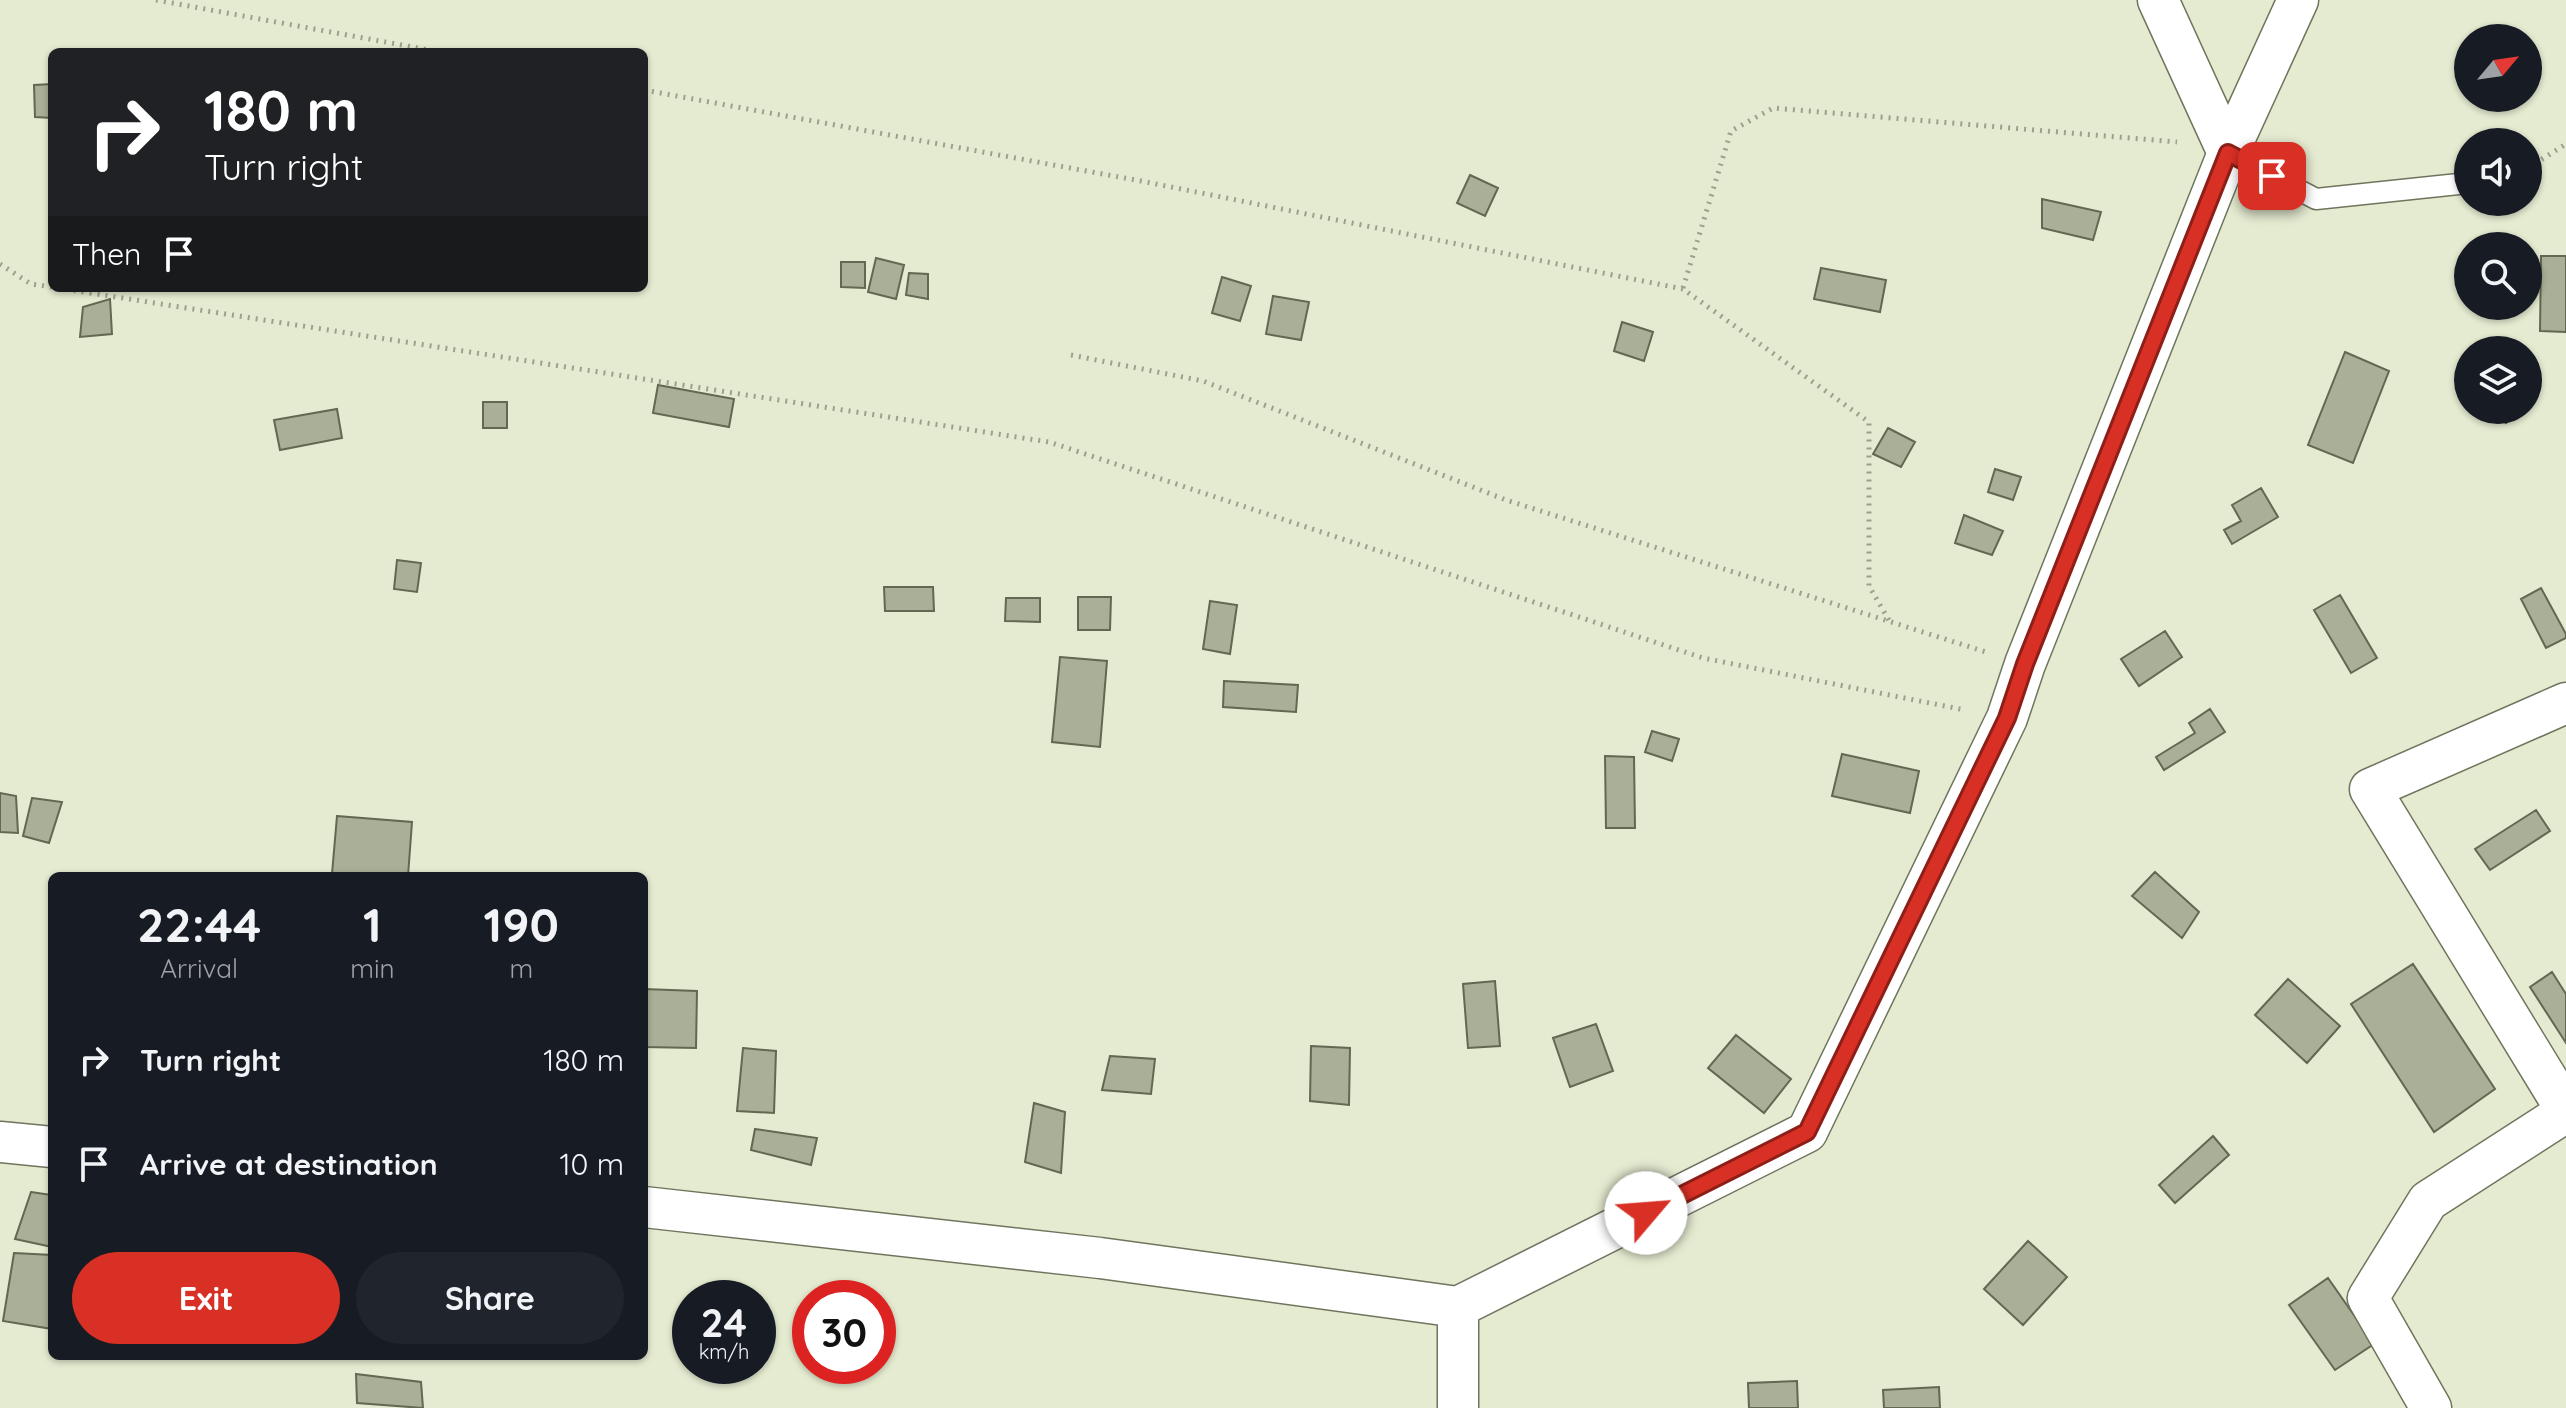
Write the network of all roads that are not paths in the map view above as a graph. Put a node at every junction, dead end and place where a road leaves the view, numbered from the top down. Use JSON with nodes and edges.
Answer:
{"nodes":[{"id":1,"x":2158,"y":0,"type":"edge"},
{"id":2,"x":2298,"y":0,"type":"edge"},
{"id":3,"x":2228,"y":153,"type":"junction"},
{"id":4,"x":2454,"y":184,"type":"edge"},
{"id":5,"x":2566,"y":703,"type":"edge"},
{"id":6,"x":2566,"y":1111,"type":"edge"},
{"id":7,"x":0,"y":1142,"type":"edge"},
{"id":8,"x":48,"y":1147,"type":"edge"},
{"id":9,"x":648,"y":1207,"type":"edge"},
{"id":10,"x":1458,"y":1307,"type":"junction"},
{"id":11,"x":1458,"y":1408,"type":"edge"},
{"id":12,"x":2431,"y":1408,"type":"edge"}],
"edges":[{"from":1,"to":3,"type":"street"},
{"from":2,"to":3,"type":"street"},
{"from":3,"to":4,"type":"lane"},
{"from":3,"to":10,"type":"street"},
{"from":5,"to":6,"type":"street"},
{"from":6,"to":12,"type":"street"},
{"from":7,"to":8,"type":"street"},
{"from":9,"to":10,"type":"street"},
{"from":10,"to":11,"type":"street"}]}
